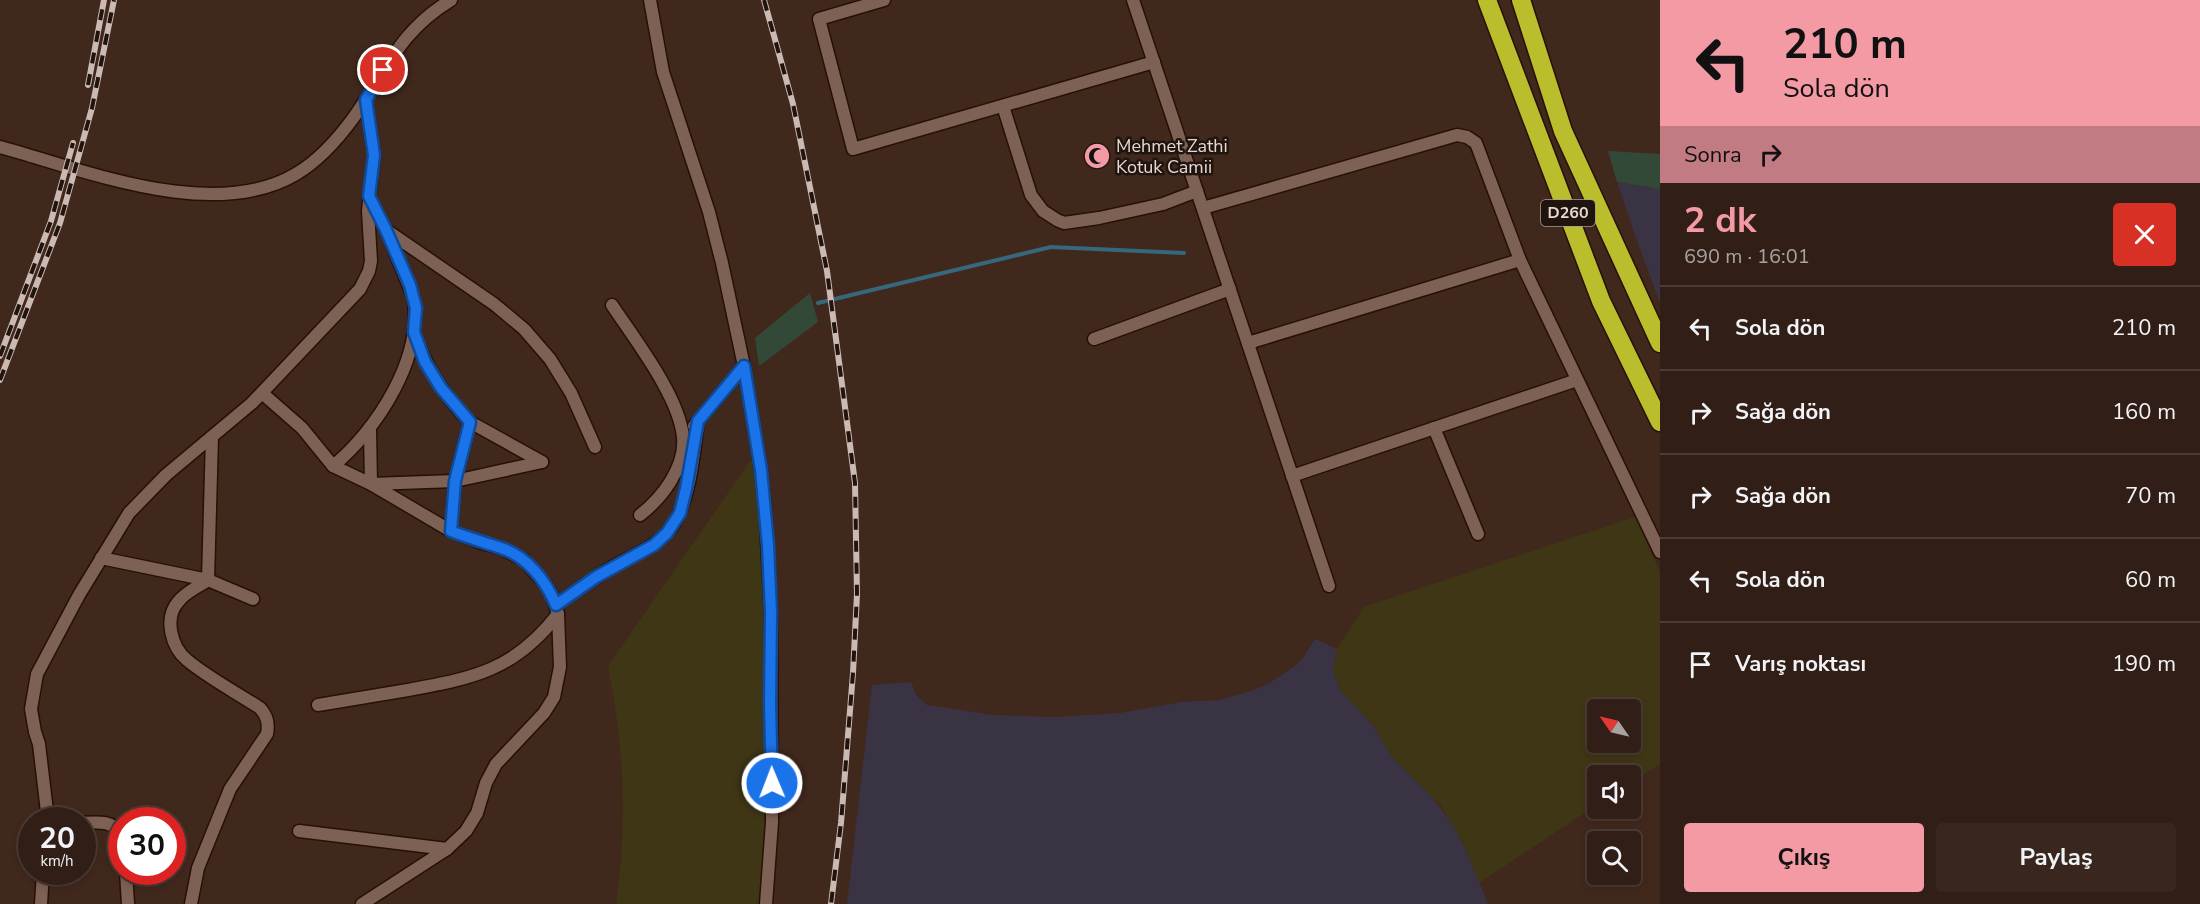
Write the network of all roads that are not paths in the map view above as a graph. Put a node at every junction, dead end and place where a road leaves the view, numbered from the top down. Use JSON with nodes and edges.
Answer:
{"nodes":[{"id":1,"x":451,"y":0,"type":"edge"},
{"id":2,"x":650,"y":0,"type":"edge"},
{"id":3,"x":884,"y":0,"type":"edge"},
{"id":4,"x":1133,"y":0,"type":"edge"},
{"id":5,"x":1487,"y":0,"type":"edge"},
{"id":6,"x":1521,"y":0,"type":"edge"},
{"id":7,"x":1154,"y":62,"type":"junction"},
{"id":8,"x":366,"y":100,"type":"junction"},
{"id":9,"x":1003,"y":106,"type":"junction"},
{"id":10,"x":0,"y":147,"type":"edge"},
{"id":11,"x":1197,"y":191,"type":"junction"},
{"id":12,"x":369,"y":196,"type":"junction"},
{"id":13,"x":1203,"y":208,"type":"junction"},
{"id":14,"x":386,"y":230,"type":"junction"},
{"id":15,"x":1520,"y":260,"type":"junction"},
{"id":16,"x":1230,"y":289,"type":"junction"},
{"id":17,"x":612,"y":304,"type":"dead end"},
{"id":18,"x":414,"y":332,"type":"junction"},
{"id":19,"x":1094,"y":339,"type":"dead end"},
{"id":20,"x":1248,"y":342,"type":"junction"},
{"id":21,"x":1660,"y":343,"type":"edge"},
{"id":22,"x":744,"y":366,"type":"junction"},
{"id":23,"x":1577,"y":380,"type":"junction"},
{"id":24,"x":262,"y":393,"type":"junction"},
{"id":25,"x":698,"y":421,"type":"junction"},
{"id":26,"x":470,"y":422,"type":"junction"},
{"id":27,"x":1660,"y":422,"type":"edge"},
{"id":28,"x":1434,"y":428,"type":"junction"},
{"id":29,"x":370,"y":430,"type":"junction"},
{"id":30,"x":212,"y":437,"type":"junction"},
{"id":31,"x":683,"y":438,"type":"junction"},
{"id":32,"x":595,"y":447,"type":"dead end"},
{"id":33,"x":333,"y":466,"type":"junction"},
{"id":34,"x":1292,"y":476,"type":"junction"},
{"id":35,"x":455,"y":481,"type":"junction"},
{"id":36,"x":371,"y":484,"type":"junction"},
{"id":37,"x":640,"y":515,"type":"dead end"},
{"id":38,"x":451,"y":531,"type":"junction"},
{"id":39,"x":1478,"y":534,"type":"dead end"},
{"id":40,"x":1660,"y":552,"type":"edge"},
{"id":41,"x":101,"y":558,"type":"junction"},
{"id":42,"x":208,"y":580,"type":"junction"},
{"id":43,"x":1329,"y":586,"type":"dead end"},
{"id":44,"x":253,"y":599,"type":"dead end"},
{"id":45,"x":557,"y":610,"type":"junction"},
{"id":46,"x":318,"y":705,"type":"dead end"},
{"id":47,"x":49,"y":807,"type":"edge"},
{"id":48,"x":299,"y":831,"type":"dead end"},
{"id":49,"x":447,"y":849,"type":"junction"},
{"id":50,"x":43,"y":885,"type":"edge"},
{"id":51,"x":127,"y":885,"type":"edge"},
{"id":52,"x":42,"y":904,"type":"edge"},
{"id":53,"x":128,"y":904,"type":"edge"},
{"id":54,"x":191,"y":904,"type":"edge"},
{"id":55,"x":362,"y":904,"type":"edge"},
{"id":56,"x":766,"y":904,"type":"edge"}],
"edges":[{"from":1,"to":8,"type":"street"},
{"from":2,"to":22,"type":"street"},
{"from":3,"to":9,"type":"street"},
{"from":4,"to":7,"type":"street"},
{"from":5,"to":27,"type":"highway","number":"D260"},
{"from":6,"to":21,"type":"highway","number":"D260"},
{"from":7,"to":9,"type":"street"},
{"from":7,"to":11,"type":"street"},
{"from":8,"to":10,"type":"street"},
{"from":8,"to":12,"type":"street"},
{"from":9,"to":11,"type":"street"},
{"from":11,"to":13,"type":"street"},
{"from":12,"to":14,"type":"street"},
{"from":12,"to":24,"type":"street"},
{"from":13,"to":15,"type":"street"},
{"from":13,"to":16,"type":"street"},
{"from":14,"to":18,"type":"street"},
{"from":14,"to":32,"type":"street"},
{"from":15,"to":20,"type":"street"},
{"from":15,"to":23,"type":"street"},
{"from":16,"to":19,"type":"street"},
{"from":16,"to":20,"type":"street"},
{"from":17,"to":31,"type":"street"},
{"from":18,"to":26,"type":"street"},
{"from":18,"to":29,"type":"street"},
{"from":20,"to":34,"type":"street"},
{"from":22,"to":25,"type":"street"},
{"from":22,"to":56,"type":"street"},
{"from":23,"to":28,"type":"street"},
{"from":23,"to":40,"type":"street"},
{"from":24,"to":30,"type":"street"},
{"from":24,"to":33,"type":"street"},
{"from":25,"to":31,"type":"street"},
{"from":25,"to":45,"type":"street"},
{"from":26,"to":35,"type":"street"},
{"from":26,"to":35,"type":"street"},
{"from":28,"to":34,"type":"street"},
{"from":28,"to":39,"type":"street"},
{"from":29,"to":33,"type":"street"},
{"from":29,"to":36,"type":"street"},
{"from":30,"to":41,"type":"street"},
{"from":30,"to":42,"type":"street"},
{"from":31,"to":37,"type":"street"},
{"from":33,"to":36,"type":"street"},
{"from":34,"to":43,"type":"street"},
{"from":35,"to":36,"type":"street"},
{"from":35,"to":38,"type":"street"},
{"from":36,"to":38,"type":"street"},
{"from":38,"to":45,"type":"street"},
{"from":41,"to":42,"type":"street"},
{"from":41,"to":47,"type":"street"},
{"from":42,"to":44,"type":"street"},
{"from":42,"to":54,"type":"street"},
{"from":45,"to":46,"type":"street"},
{"from":45,"to":49,"type":"street"},
{"from":48,"to":49,"type":"street"},
{"from":49,"to":55,"type":"street"},
{"from":50,"to":52,"type":"street"},
{"from":51,"to":53,"type":"street"}]}
